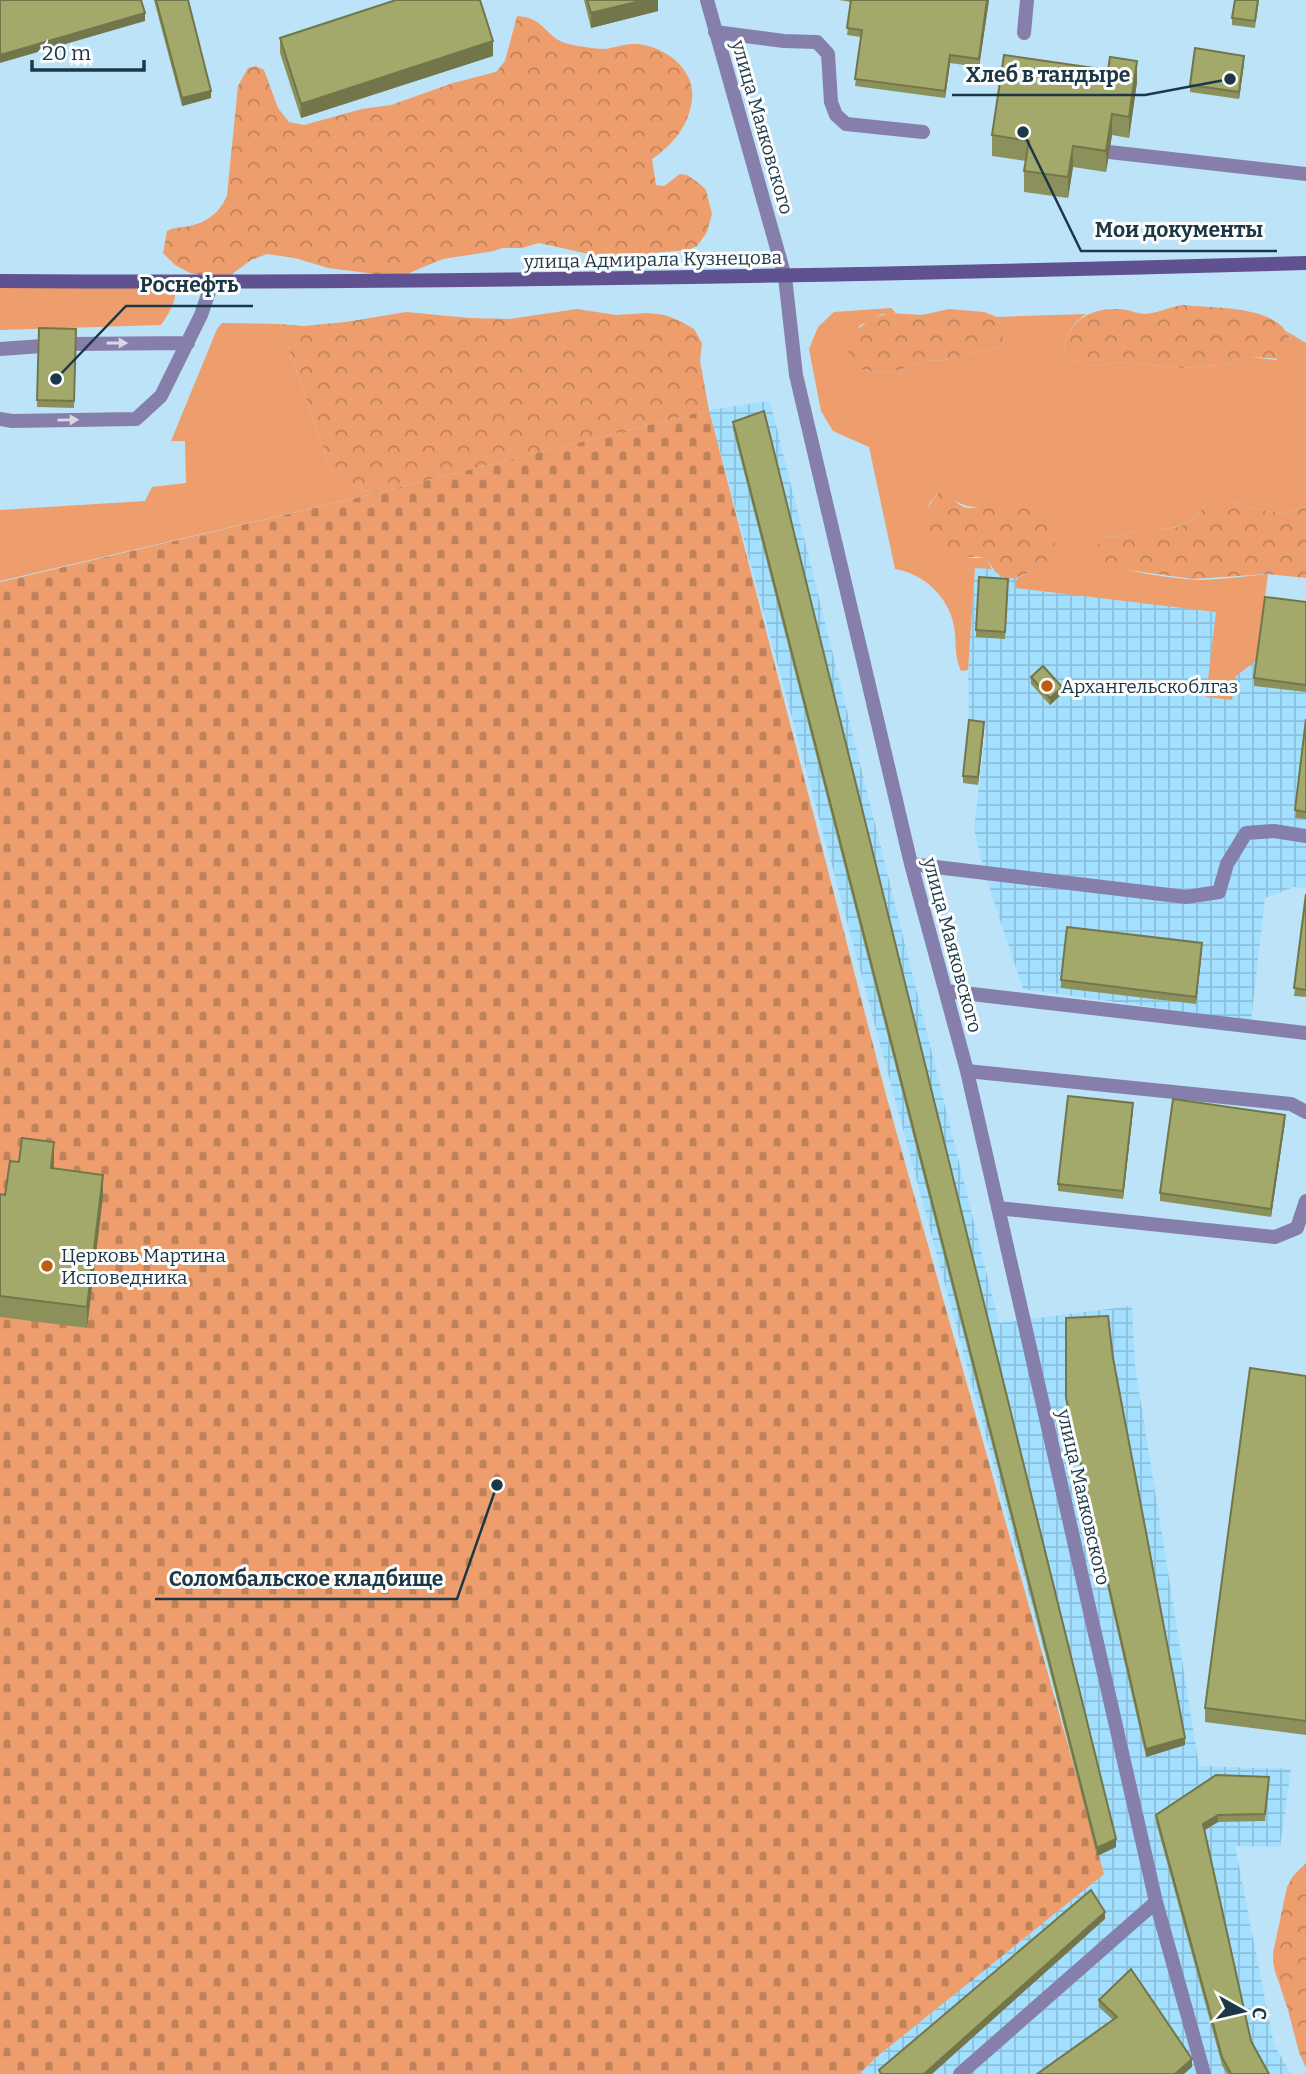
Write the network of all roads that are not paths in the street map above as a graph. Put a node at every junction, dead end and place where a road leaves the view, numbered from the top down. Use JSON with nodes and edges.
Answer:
{"nodes":[{"id":1,"x":707,"y":0,"type":"edge"},
{"id":2,"x":1027,"y":0,"type":"edge"},
{"id":3,"x":715,"y":32,"type":"junction"},
{"id":4,"x":1024,"y":33,"type":"dead end"},
{"id":5,"x":923,"y":132,"type":"dead end"},
{"id":6,"x":1109,"y":152,"type":"edge"},
{"id":7,"x":1306,"y":174,"type":"edge"},
{"id":8,"x":1306,"y":263,"type":"edge"},
{"id":9,"x":785,"y":277,"type":"junction"},
{"id":10,"x":0,"y":281,"type":"edge"},
{"id":11,"x":212,"y":283,"type":"junction"},
{"id":12,"x":188,"y":343,"type":"junction"},
{"id":13,"x":0,"y":349,"type":"edge"},
{"id":14,"x":0,"y":419,"type":"edge"},
{"id":15,"x":1306,"y":836,"type":"edge"},
{"id":16,"x":912,"y":864,"type":"junction"},
{"id":17,"x":946,"y":991,"type":"junction"},
{"id":18,"x":1306,"y":1033,"type":"edge"},
{"id":19,"x":967,"y":1071,"type":"junction"},
{"id":20,"x":1306,"y":1112,"type":"edge"},
{"id":21,"x":1306,"y":1201,"type":"edge"},
{"id":22,"x":999,"y":1208,"type":"junction"},
{"id":23,"x":1156,"y":1902,"type":"junction"},
{"id":24,"x":960,"y":2074,"type":"edge"},
{"id":25,"x":1204,"y":2074,"type":"edge"}],
"edges":[{"from":1,"to":3,"type":"street","name":"улица Маяковского"},
{"from":2,"to":4,"type":"street"},
{"from":3,"to":5,"type":"street"},
{"from":3,"to":9,"type":"street","name":"улица Маяковского"},
{"from":6,"to":7,"type":"street"},
{"from":8,"to":9,"type":"main road","name":"улица Адмирала Кузнецова"},
{"from":9,"to":11,"type":"main road","name":"улица Адмирала Кузнецова"},
{"from":9,"to":16,"type":"street","name":"улица Маяковского"},
{"from":10,"to":11,"type":"main road","name":"улица Адмирала Кузнецова"},
{"from":11,"to":12,"type":"street"},
{"from":13,"to":12,"type":"street","one_way":true},
{"from":14,"to":12,"type":"street","one_way":true},
{"from":15,"to":16,"type":"street"},
{"from":16,"to":17,"type":"street","name":"улица Маяковского"},
{"from":17,"to":18,"type":"street"},
{"from":17,"to":19,"type":"street","name":"улица Маяковского"},
{"from":19,"to":20,"type":"street"},
{"from":19,"to":22,"type":"street","name":"улица Маяковского"},
{"from":21,"to":22,"type":"street"},
{"from":22,"to":23,"type":"street","name":"улица Маяковского"},
{"from":23,"to":24,"type":"street"},
{"from":23,"to":25,"type":"street","name":"улица Маяковского"}]}
